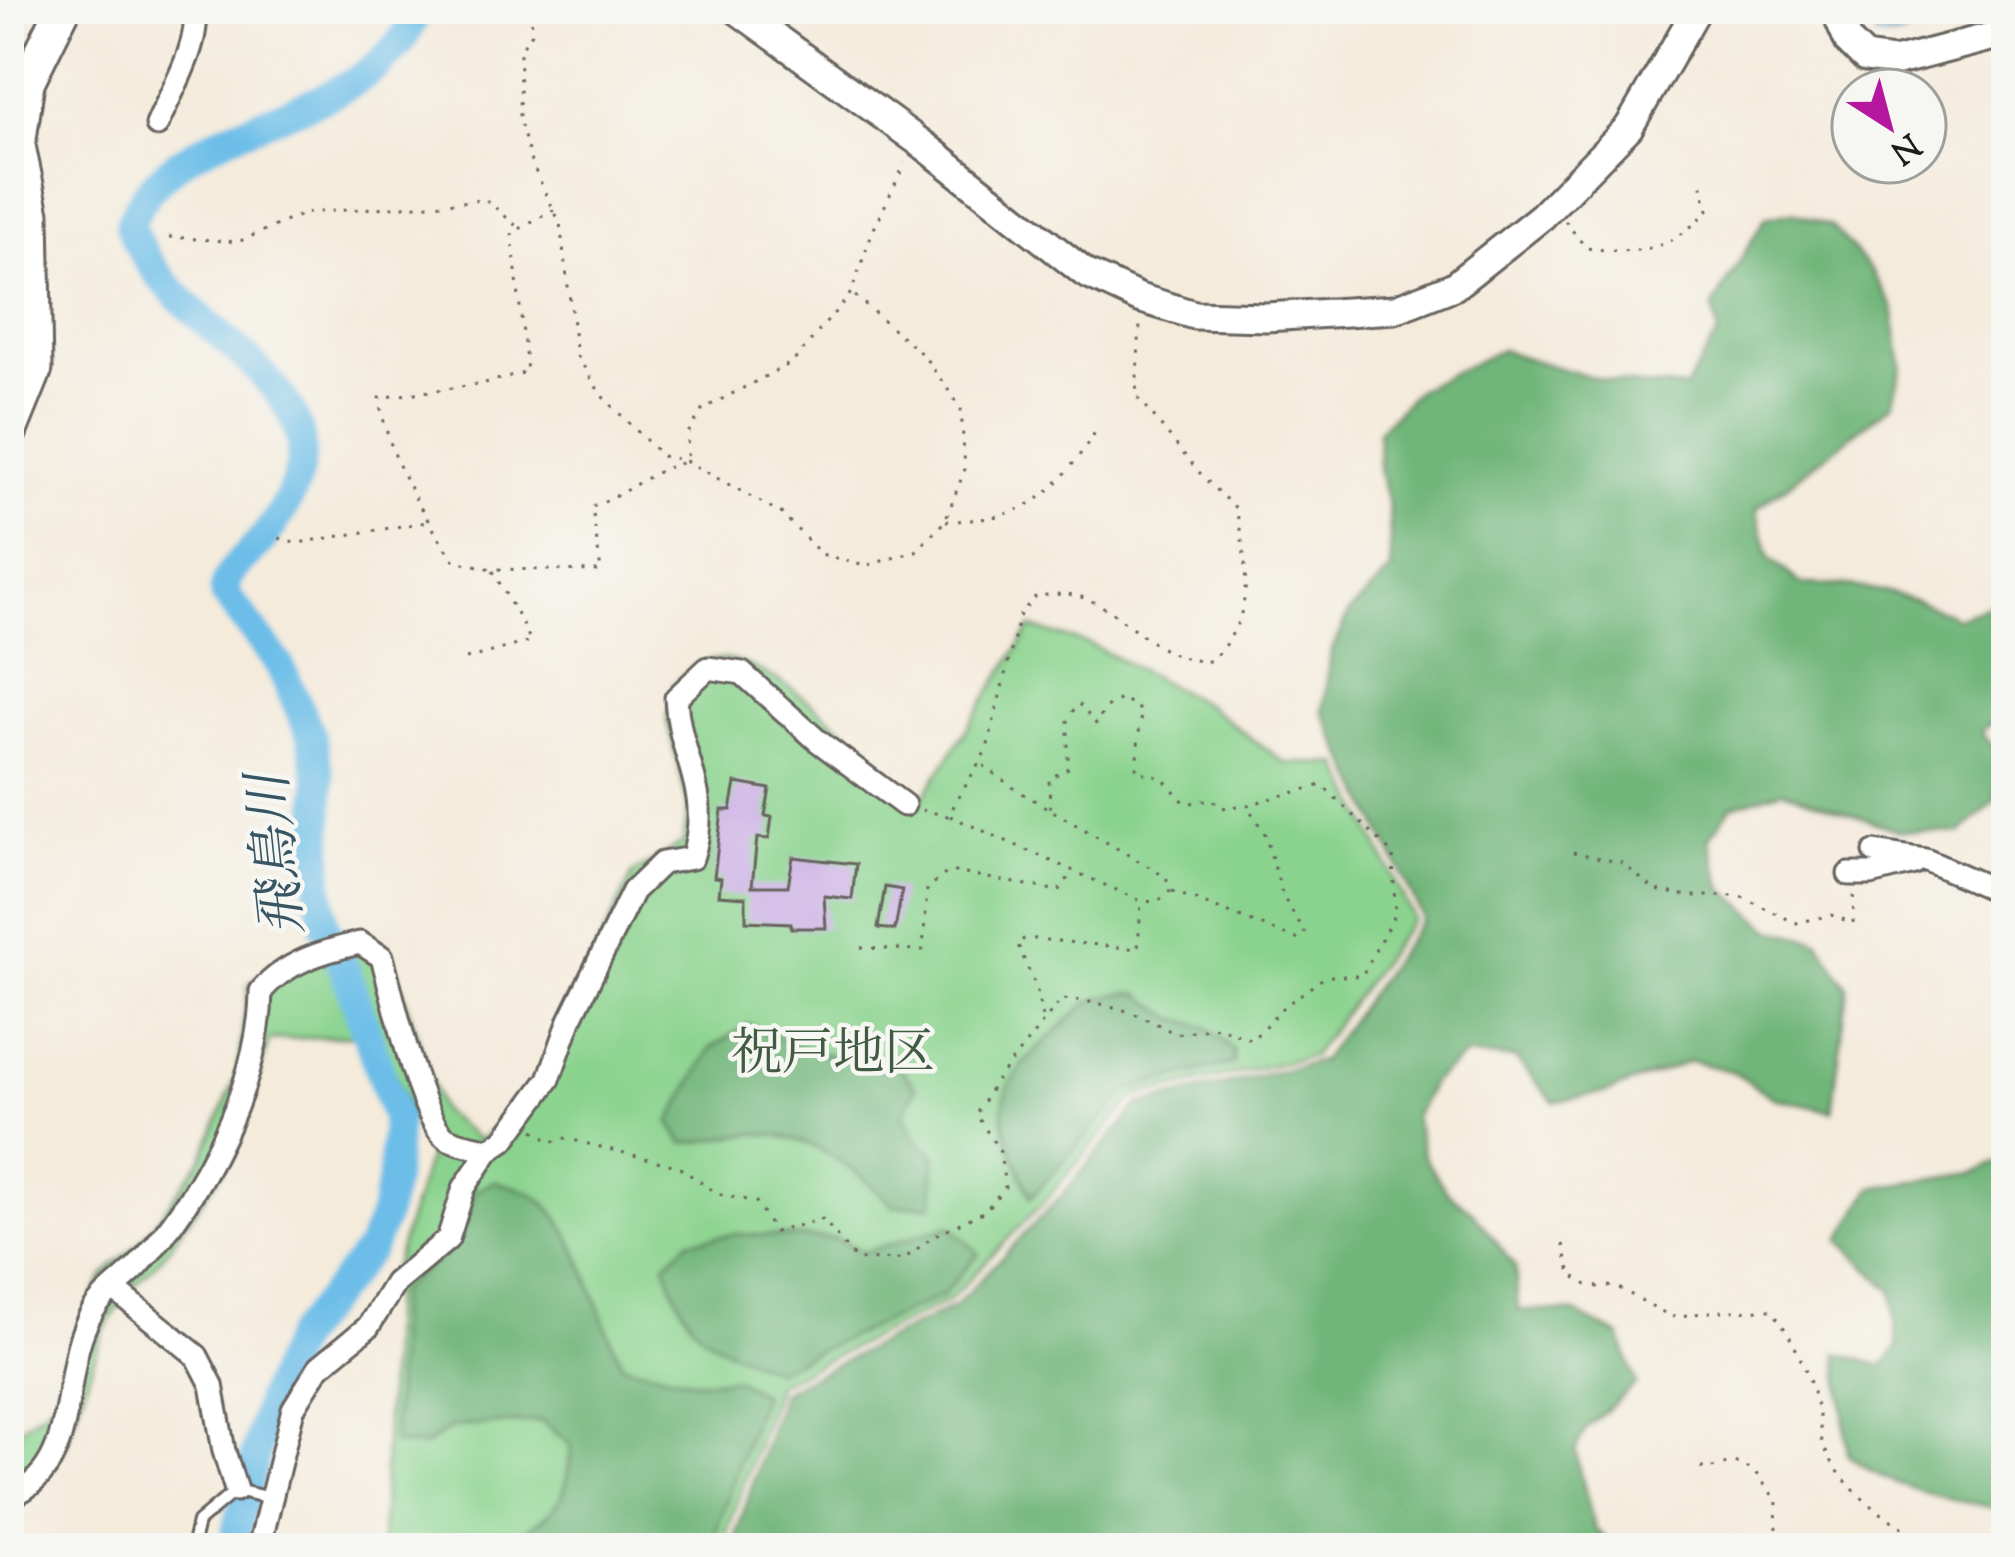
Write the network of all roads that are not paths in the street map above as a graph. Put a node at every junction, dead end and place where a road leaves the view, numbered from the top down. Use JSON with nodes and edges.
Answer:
{"nodes":[{"id":1,"x":63,"y":9,"type":"edge"},
{"id":2,"x":195,"y":9,"type":"edge"},
{"id":3,"x":736,"y":9,"type":"edge"},
{"id":4,"x":1696,"y":9,"type":"edge"},
{"id":5,"x":1840,"y":9,"type":"edge"},
{"id":6,"x":2006,"y":33,"type":"edge"},
{"id":7,"x":157,"y":125,"type":"dead end"},
{"id":8,"x":9,"y":433,"type":"edge"},
{"id":9,"x":904,"y":805,"type":"road end"},
{"id":10,"x":1875,"y":852,"type":"dead end"},
{"id":11,"x":1926,"y":860,"type":"junction"},
{"id":12,"x":1852,"y":874,"type":"road end"},
{"id":13,"x":2006,"y":895,"type":"edge"},
{"id":14,"x":496,"y":1145,"type":"junction"},
{"id":15,"x":114,"y":1289,"type":"junction"},
{"id":16,"x":236,"y":1490,"type":"junction"},
{"id":17,"x":9,"y":1497,"type":"edge"},
{"id":18,"x":270,"y":1498,"type":"junction"},
{"id":19,"x":192,"y":1548,"type":"edge"},
{"id":20,"x":259,"y":1548,"type":"edge"}],
"edges":[{"from":1,"to":8,"type":"main road"},
{"from":2,"to":7,"type":"street"},
{"from":3,"to":4,"type":"street"},
{"from":5,"to":6,"type":"street"},
{"from":9,"to":14,"type":"street"},
{"from":10,"to":11,"type":"street"},
{"from":11,"to":12,"type":"street"},
{"from":11,"to":13,"type":"street"},
{"from":14,"to":15,"type":"street"},
{"from":14,"to":18,"type":"street"},
{"from":15,"to":16,"type":"street"},
{"from":15,"to":17,"type":"street"},
{"from":16,"to":18,"type":"lane"},
{"from":16,"to":19,"type":"lane"},
{"from":18,"to":20,"type":"street"}]}
